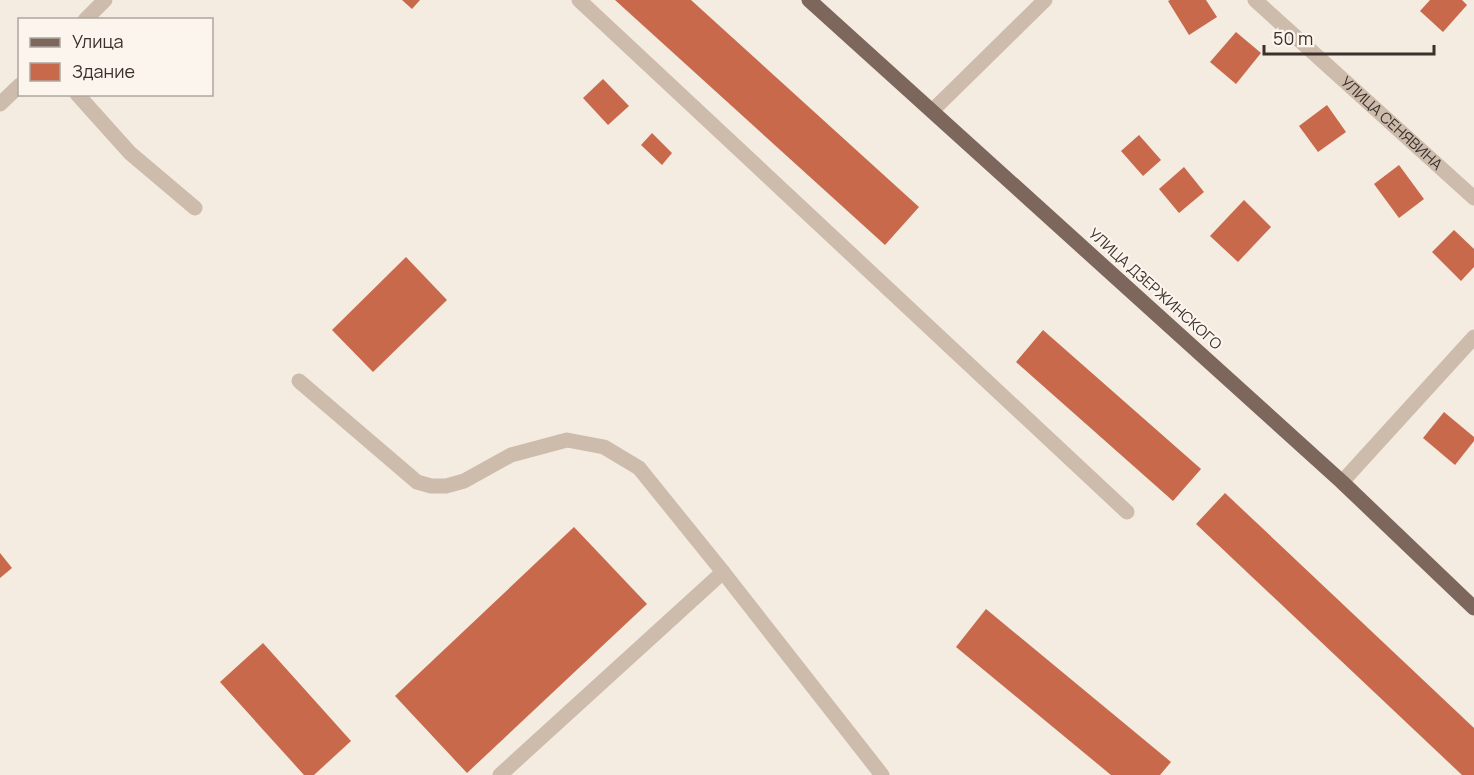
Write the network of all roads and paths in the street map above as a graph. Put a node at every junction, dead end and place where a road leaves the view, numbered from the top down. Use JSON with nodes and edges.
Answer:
{"nodes":[{"id":1,"x":105,"y":0,"type":"edge"},
{"id":2,"x":579,"y":0,"type":"edge"},
{"id":3,"x":809,"y":0,"type":"edge"},
{"id":4,"x":1045,"y":0,"type":"edge"},
{"id":5,"x":1255,"y":0,"type":"edge"},
{"id":6,"x":87,"y":18,"type":"edge"},
{"id":7,"x":18,"y":87,"type":"edge"},
{"id":8,"x":79,"y":96,"type":"edge"},
{"id":9,"x":0,"y":104,"type":"edge"},
{"id":10,"x":932,"y":111,"type":"junction"},
{"id":11,"x":1474,"y":198,"type":"edge"},
{"id":12,"x":195,"y":208,"type":"dead end"},
{"id":13,"x":1474,"y":337,"type":"edge"},
{"id":14,"x":299,"y":381,"type":"dead end"},
{"id":15,"x":1342,"y":482,"type":"junction"},
{"id":16,"x":1127,"y":512,"type":"dead end"},
{"id":17,"x":723,"y":572,"type":"junction"},
{"id":18,"x":1474,"y":608,"type":"edge"},
{"id":19,"x":500,"y":775,"type":"edge"},
{"id":20,"x":882,"y":775,"type":"edge"}],
"edges":[{"from":1,"to":6,"type":"street"},
{"from":2,"to":16,"type":"street"},
{"from":3,"to":10,"type":"main road","name":"УЛИЦА ДЗЕРЖИНСКОГО"},
{"from":4,"to":10,"type":"street"},
{"from":5,"to":11,"type":"street","name":"УЛИЦА СЕНЯВИНА"},
{"from":7,"to":9,"type":"street"},
{"from":8,"to":12,"type":"street"},
{"from":10,"to":15,"type":"main road","name":"УЛИЦА ДЗЕРЖИНСКОГО"},
{"from":13,"to":15,"type":"street"},
{"from":14,"to":17,"type":"street"},
{"from":15,"to":18,"type":"main road","name":"УЛИЦА ДЗЕРЖИНСКОГО"},
{"from":17,"to":19,"type":"street"},
{"from":17,"to":20,"type":"street"}]}
